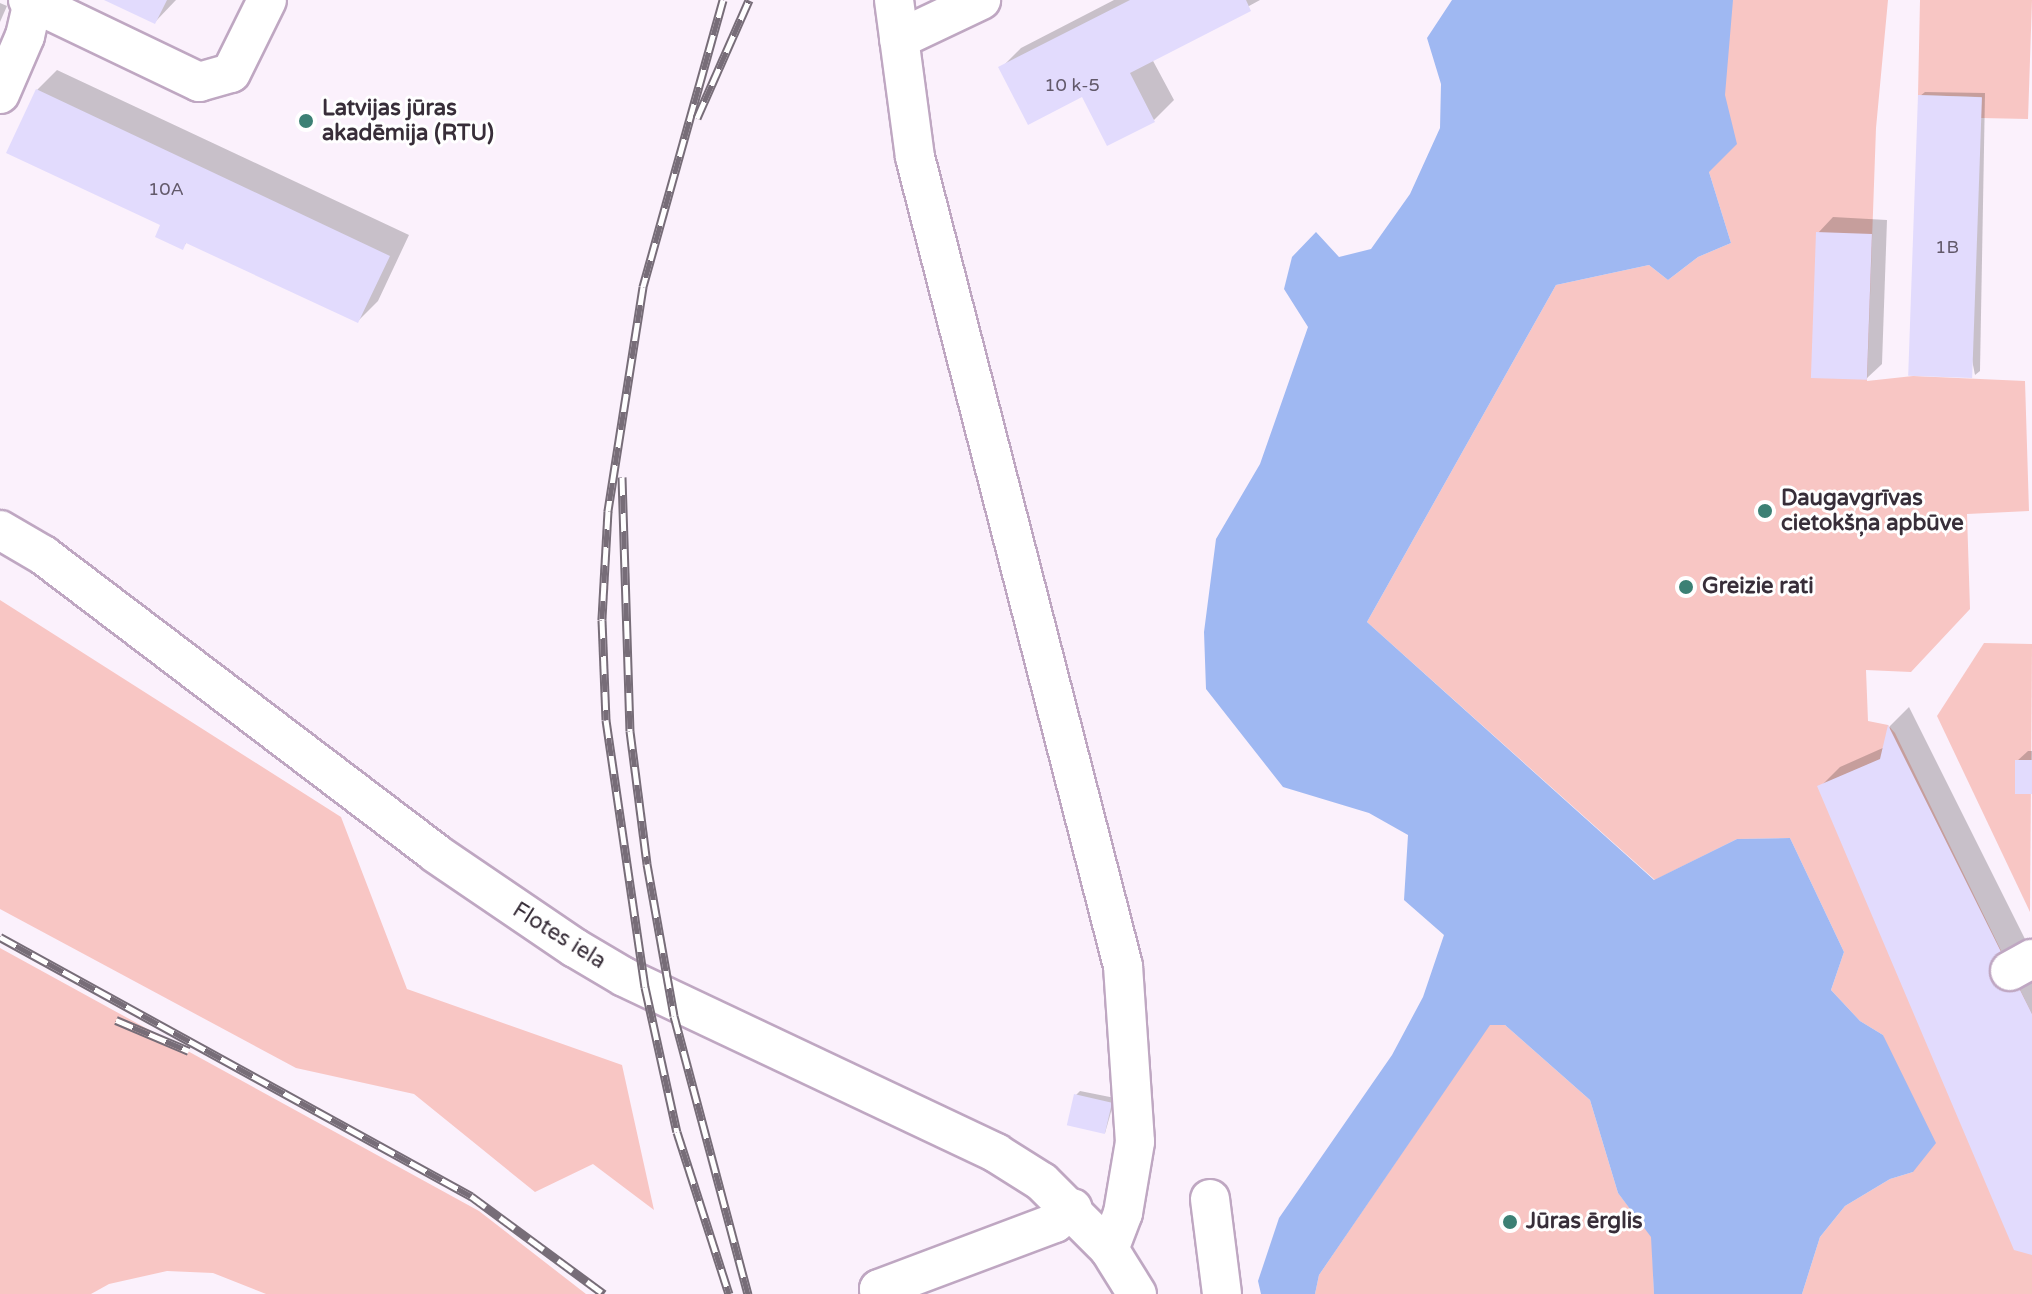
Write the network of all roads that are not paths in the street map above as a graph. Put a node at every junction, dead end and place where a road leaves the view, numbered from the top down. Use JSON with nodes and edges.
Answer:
{"nodes":[{"id":1,"x":267,"y":0,"type":"edge"},
{"id":2,"x":894,"y":0,"type":"edge"},
{"id":3,"x":981,"y":0,"type":"edge"},
{"id":4,"x":31,"y":1,"type":"edge"},
{"id":5,"x":899,"y":39,"type":"junction"},
{"id":6,"x":0,"y":94,"type":"edge"},
{"id":7,"x":0,"y":530,"type":"edge"},
{"id":8,"x":1210,"y":1199,"type":"dead end"},
{"id":9,"x":1073,"y":1208,"type":"junction"},
{"id":10,"x":1109,"y":1249,"type":"junction"},
{"id":11,"x":880,"y":1294,"type":"edge"},
{"id":12,"x":1137,"y":1294,"type":"edge"},
{"id":13,"x":1222,"y":1294,"type":"edge"}],
"edges":[{"from":1,"to":4,"type":"street"},
{"from":2,"to":5,"type":"street"},
{"from":3,"to":5,"type":"street"},
{"from":4,"to":6,"type":"street"},
{"from":5,"to":10,"type":"street"},
{"from":7,"to":9,"type":"street","name":"Flotes iela"},
{"from":8,"to":13,"type":"street"},
{"from":9,"to":10,"type":"street","name":"Flotes iela"},
{"from":9,"to":11,"type":"street"},
{"from":10,"to":12,"type":"street","name":"Flotes iela"}]}
